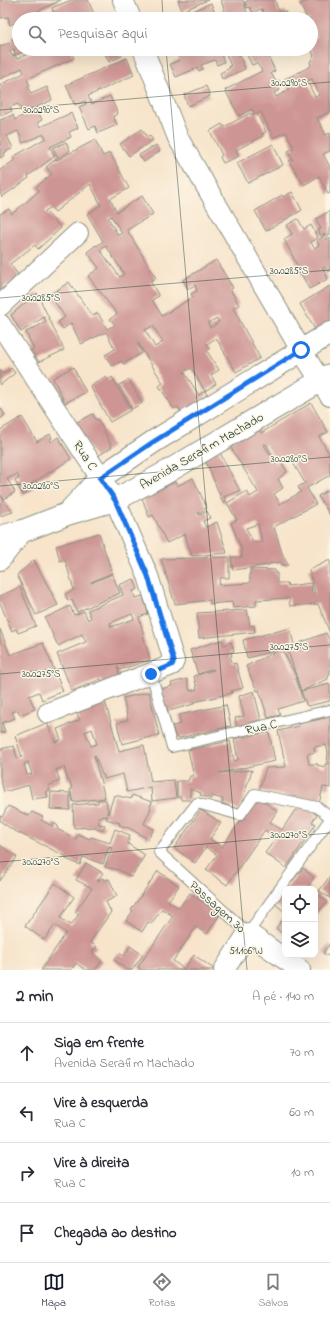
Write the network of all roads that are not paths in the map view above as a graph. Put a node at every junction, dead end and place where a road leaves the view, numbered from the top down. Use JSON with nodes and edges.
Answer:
{"nodes":[{"id":1,"x":124,"y":0,"type":"edge"},
{"id":2,"x":128,"y":12,"type":"edge"},
{"id":3,"x":146,"y":56,"type":"edge"},
{"id":4,"x":78,"y":233,"type":"dead end"},
{"id":5,"x":0,"y":306,"type":"edge"},
{"id":6,"x":0,"y":324,"type":"edge"},
{"id":7,"x":330,"y":333,"type":"edge"},
{"id":8,"x":301,"y":350,"type":"junction"},
{"id":9,"x":327,"y":384,"type":"edge"},
{"id":10,"x":100,"y":478,"type":"junction"},
{"id":11,"x":115,"y":500,"type":"junction"},
{"id":12,"x":67,"y":514,"type":"junction"},
{"id":13,"x":23,"y":531,"type":"junction"},
{"id":14,"x":0,"y":537,"type":"edge"},
{"id":15,"x":0,"y":560,"type":"edge"},
{"id":16,"x":151,"y":674,"type":"junction"},
{"id":17,"x":330,"y":710,"type":"edge"},
{"id":18,"x":48,"y":712,"type":"dead end"},
{"id":19,"x":330,"y":818,"type":"edge"},
{"id":20,"x":248,"y":933,"type":"junction"},
{"id":21,"x":224,"y":970,"type":"edge"},
{"id":22,"x":300,"y":970,"type":"edge"}],
"edges":[{"from":1,"to":2,"type":"street"},
{"from":3,"to":8,"type":"street"},
{"from":4,"to":5,"type":"street"},
{"from":6,"to":10,"type":"street","name":"Rua C"},
{"from":7,"to":8,"type":"street","name":"Avenida Serafim Machado"},
{"from":8,"to":9,"type":"street"},
{"from":8,"to":10,"type":"street","name":"Avenida Serafim Machado"},
{"from":9,"to":11,"type":"street","name":"Avenida Serafim Machado"},
{"from":10,"to":11,"type":"street","name":"Rua C"},
{"from":10,"to":12,"type":"street","name":"Avenida Serafim Machado"},
{"from":11,"to":12,"type":"street","name":"Avenida Serafim Machado"},
{"from":11,"to":16,"type":"street","name":"Rua C"},
{"from":12,"to":13,"type":"street","name":"Avenida Serafim Machado"},
{"from":13,"to":14,"type":"street","name":"Avenida Serafim Machado"},
{"from":13,"to":15,"type":"street"},
{"from":16,"to":17,"type":"lane","name":"Rua C"},
{"from":16,"to":18,"type":"street","name":"Rua C"},
{"from":19,"to":20,"type":"lane"},
{"from":19,"to":20,"type":"lane","name":"Passagem 30"},
{"from":20,"to":21,"type":"street"},
{"from":20,"to":22,"type":"street","name":"Passagem 30"}]}
